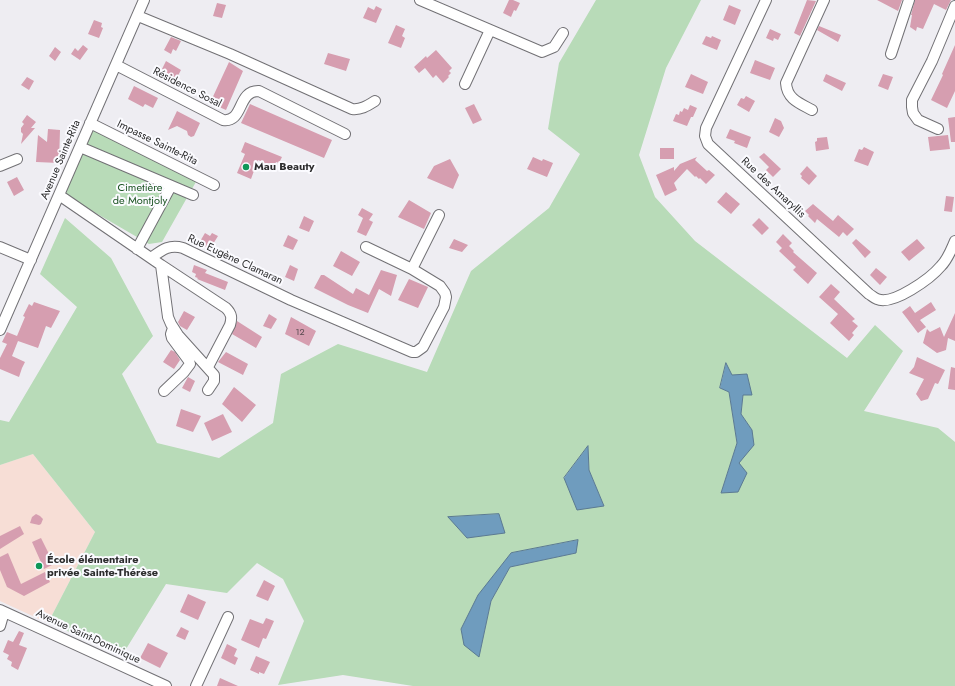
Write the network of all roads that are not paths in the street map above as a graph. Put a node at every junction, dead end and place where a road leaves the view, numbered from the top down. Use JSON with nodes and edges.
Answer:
{"nodes":[{"id":1,"x":144,"y":0,"type":"edge"},
{"id":2,"x":420,"y":0,"type":"edge"},
{"id":3,"x":766,"y":0,"type":"edge"},
{"id":4,"x":824,"y":0,"type":"edge"},
{"id":5,"x":909,"y":0,"type":"edge"},
{"id":6,"x":955,"y":6,"type":"edge"},
{"id":7,"x":138,"y":16,"type":"junction"},
{"id":8,"x":490,"y":30,"type":"junction"},
{"id":9,"x":563,"y":33,"type":"dead end"},
{"id":10,"x":891,"y":54,"type":"dead end"},
{"id":11,"x":116,"y":65,"type":"junction"},
{"id":12,"x":465,"y":84,"type":"dead end"},
{"id":13,"x":375,"y":101,"type":"dead end"},
{"id":14,"x":812,"y":110,"type":"dead end"},
{"id":15,"x":90,"y":124,"type":"junction"},
{"id":16,"x":938,"y":129,"type":"dead end"},
{"id":17,"x":345,"y":134,"type":"dead end"},
{"id":18,"x":80,"y":147,"type":"junction"},
{"id":19,"x":17,"y":160,"type":"dead end"},
{"id":20,"x":0,"y":166,"type":"edge"},
{"id":21,"x":214,"y":185,"type":"dead end"},
{"id":22,"x":171,"y":186,"type":"junction"},
{"id":23,"x":193,"y":195,"type":"dead end"},
{"id":24,"x":57,"y":200,"type":"junction"},
{"id":25,"x":439,"y":215,"type":"dead end"},
{"id":26,"x":955,"y":241,"type":"edge"},
{"id":27,"x":0,"y":247,"type":"edge"},
{"id":28,"x":366,"y":247,"type":"dead end"},
{"id":29,"x":137,"y":249,"type":"junction"},
{"id":30,"x":151,"y":258,"type":"junction"},
{"id":31,"x":31,"y":260,"type":"junction"},
{"id":32,"x":951,"y":261,"type":"edge"},
{"id":33,"x":161,"y":266,"type":"junction"},
{"id":34,"x":412,"y":269,"type":"junction"},
{"id":35,"x":173,"y":328,"type":"junction"},
{"id":36,"x":0,"y":330,"type":"edge"},
{"id":37,"x":208,"y":367,"type":"junction"},
{"id":38,"x":208,"y":390,"type":"dead end"},
{"id":39,"x":164,"y":391,"type":"dead end"},
{"id":40,"x":2,"y":611,"type":"edge"},
{"id":41,"x":228,"y":618,"type":"dead end"},
{"id":42,"x":0,"y":626,"type":"edge"},
{"id":43,"x":166,"y":686,"type":"edge"},
{"id":44,"x":196,"y":686,"type":"edge"}],
"edges":[{"from":1,"to":7,"type":"street","name":"Avenue Sainte-Rita"},
{"from":2,"to":8,"type":"street"},
{"from":3,"to":32,"type":"street","name":"Rue des Amaryllis"},
{"from":4,"to":14,"type":"street"},
{"from":5,"to":10,"type":"street"},
{"from":6,"to":16,"type":"street"},
{"from":7,"to":11,"type":"street","name":"Avenue Sainte-Rita"},
{"from":7,"to":13,"type":"street"},
{"from":8,"to":9,"type":"street"},
{"from":8,"to":12,"type":"street"},
{"from":11,"to":15,"type":"street","name":"Avenue Sainte-Rita"},
{"from":11,"to":17,"type":"street","name":"Résidence Sosal"},
{"from":15,"to":18,"type":"street","name":"Avenue Sainte-Rita"},
{"from":15,"to":21,"type":"street","name":"Impasse Sainte-Rita"},
{"from":18,"to":22,"type":"street"},
{"from":18,"to":24,"type":"street","name":"Avenue Sainte-Rita"},
{"from":19,"to":20,"type":"street"},
{"from":22,"to":23,"type":"street"},
{"from":22,"to":29,"type":"street"},
{"from":24,"to":29,"type":"street"},
{"from":24,"to":31,"type":"street","name":"Avenue Sainte-Rita"},
{"from":25,"to":34,"type":"street"},
{"from":26,"to":32,"type":"street"},
{"from":27,"to":31,"type":"street"},
{"from":28,"to":34,"type":"street"},
{"from":29,"to":30,"type":"street"},
{"from":30,"to":33,"type":"street"},
{"from":30,"to":34,"type":"street","name":"Rue Eugène Clamaran"},
{"from":31,"to":36,"type":"street","name":"Avenue Sainte-Rita"},
{"from":33,"to":35,"type":"street"},
{"from":33,"to":37,"type":"street"},
{"from":35,"to":37,"type":"street"},
{"from":35,"to":39,"type":"street"},
{"from":37,"to":38,"type":"street"},
{"from":40,"to":42,"type":"street"},
{"from":40,"to":43,"type":"street","name":"Avenue Saint-Dominique"},
{"from":41,"to":44,"type":"street"}]}
